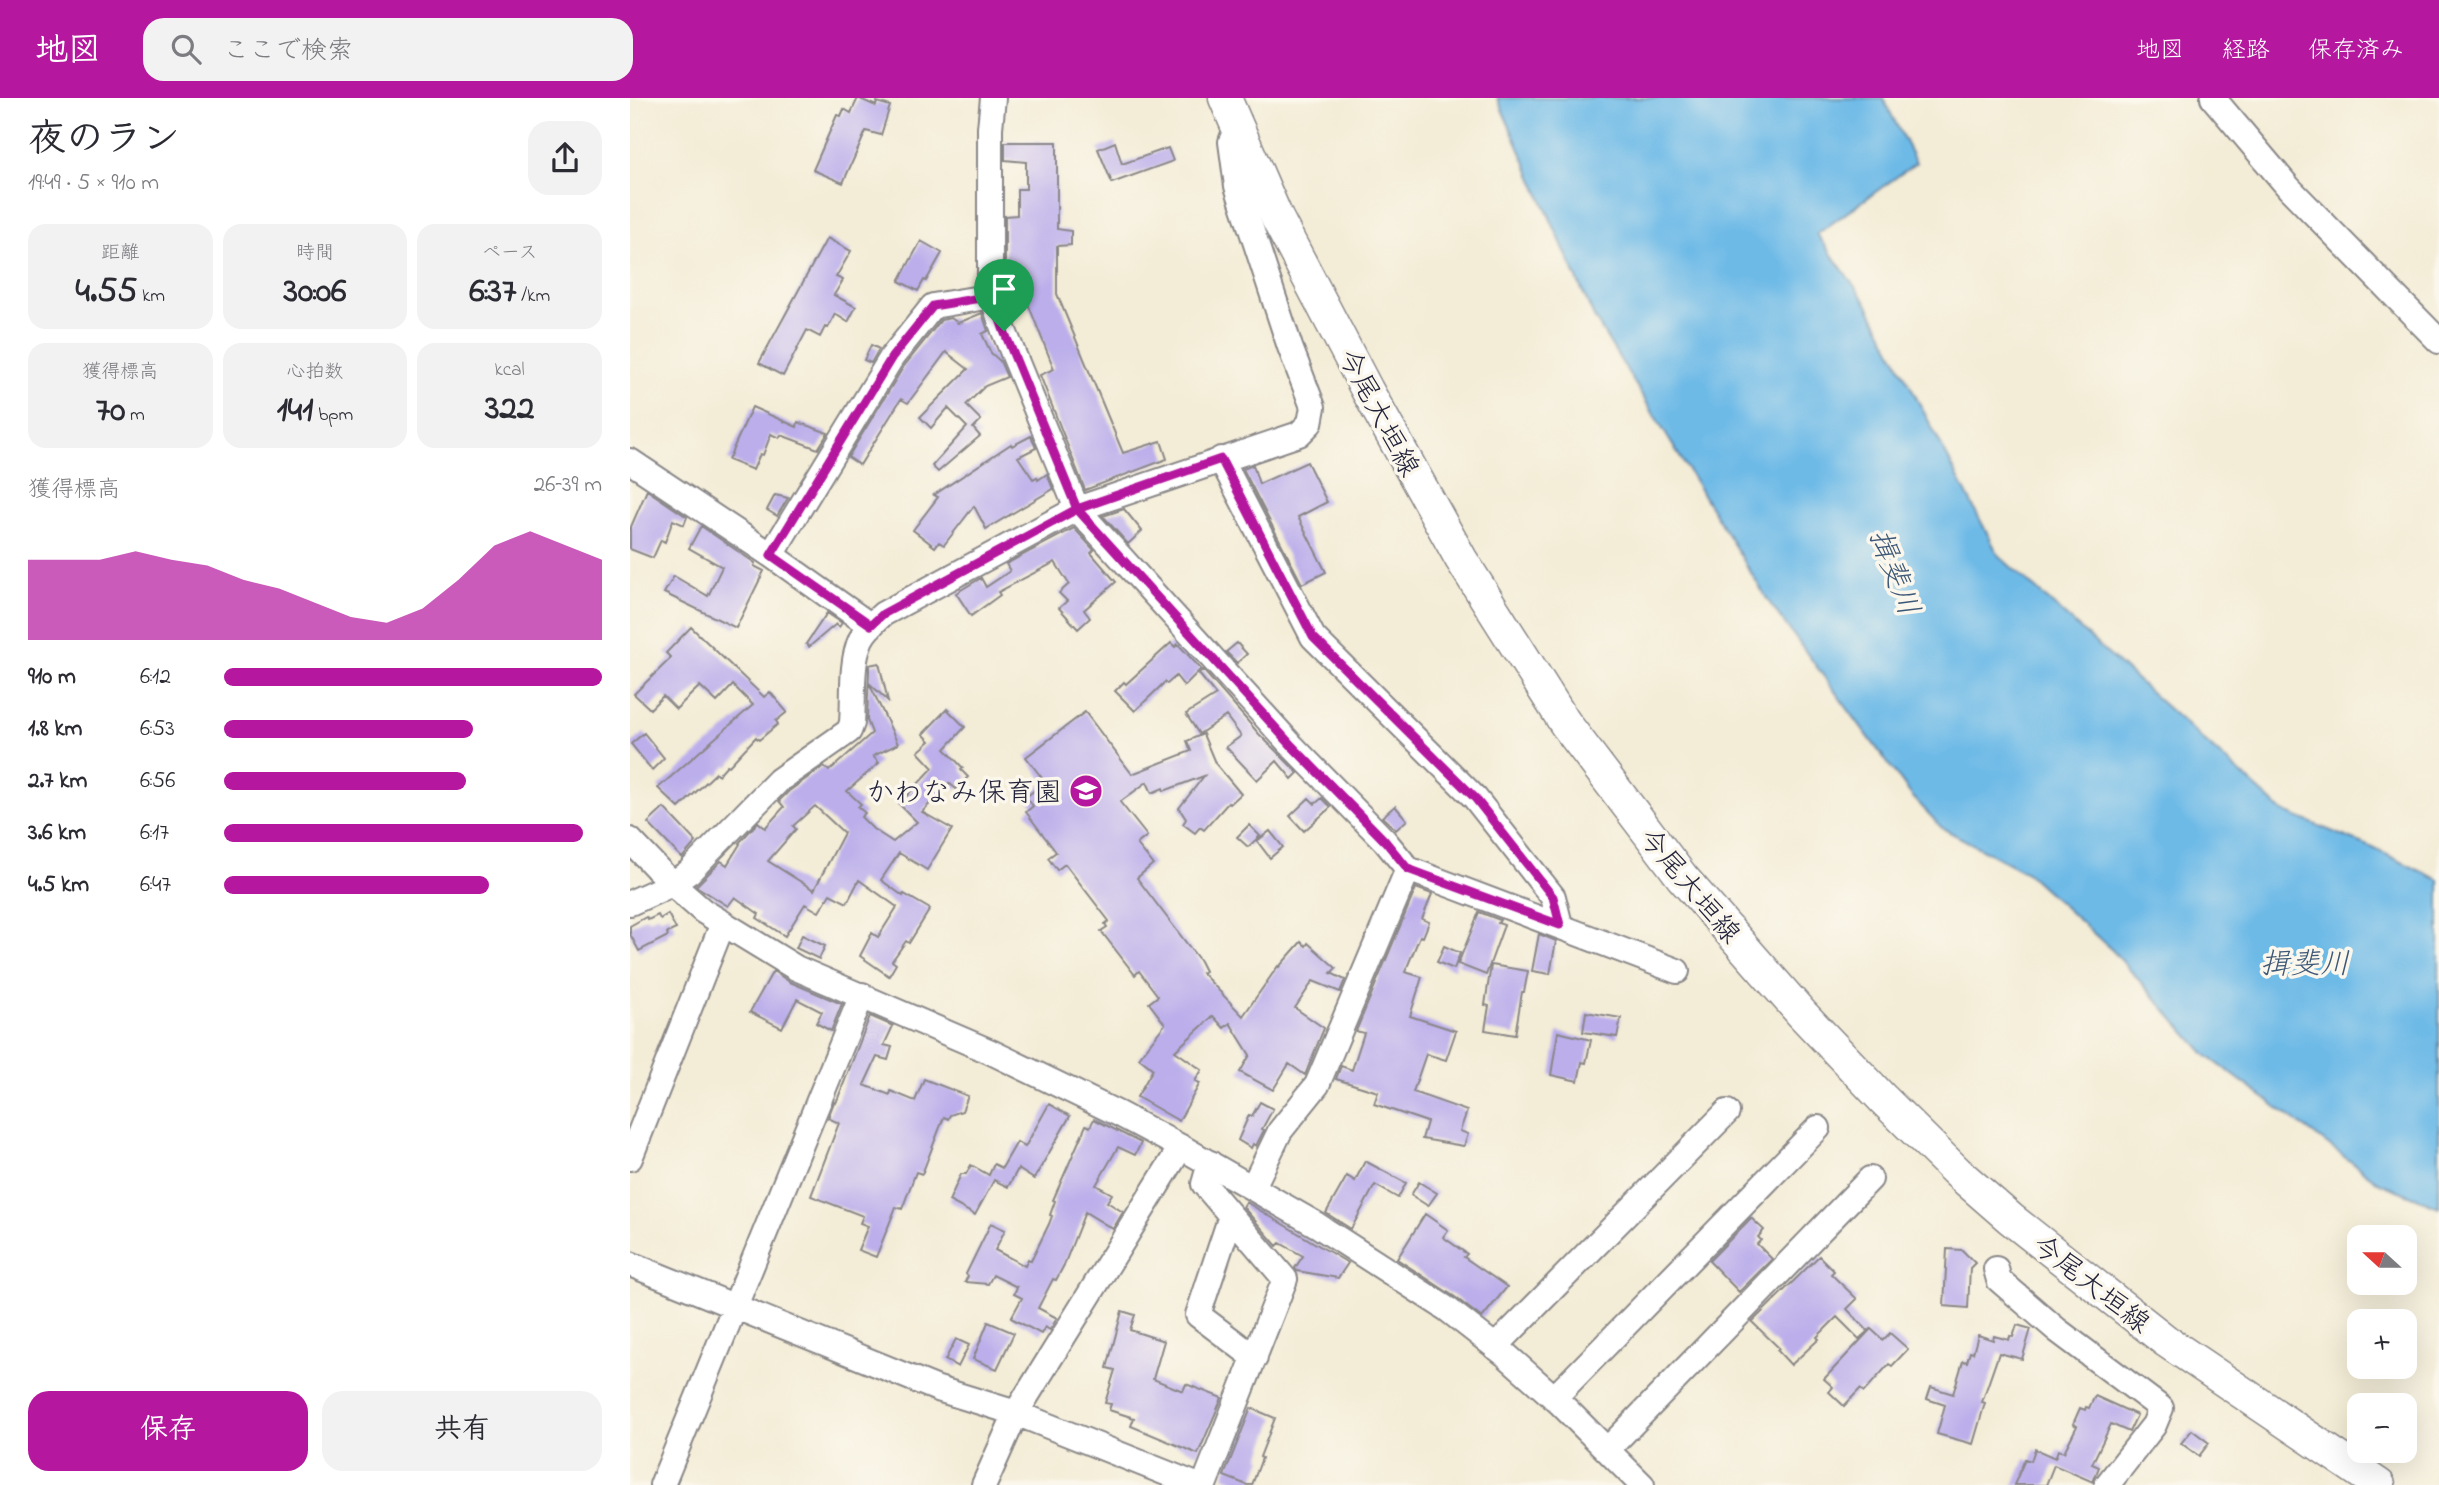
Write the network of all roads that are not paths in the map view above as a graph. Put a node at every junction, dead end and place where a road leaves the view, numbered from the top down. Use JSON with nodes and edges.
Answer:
{"nodes":[{"id":1,"x":993,"y":98,"type":"edge"},
{"id":2,"x":2213,"y":98,"type":"edge"},
{"id":3,"x":1231,"y":112,"type":"edge"},
{"id":4,"x":992,"y":296,"type":"junction"},
{"id":5,"x":2439,"y":341,"type":"edge"},
{"id":6,"x":1221,"y":459,"type":"junction"},
{"id":7,"x":630,"y":460,"type":"edge"},
{"id":8,"x":1077,"y":509,"type":"junction"},
{"id":9,"x":771,"y":555,"type":"junction"},
{"id":10,"x":871,"y":625,"type":"junction"},
{"id":11,"x":630,"y":840,"type":"edge"},
{"id":12,"x":1408,"y":869,"type":"junction"},
{"id":13,"x":672,"y":884,"type":"junction"},
{"id":14,"x":630,"y":903,"type":"edge"},
{"id":15,"x":723,"y":923,"type":"junction"},
{"id":16,"x":1560,"y":925,"type":"junction"},
{"id":17,"x":1676,"y":971,"type":"dead end"},
{"id":18,"x":862,"y":995,"type":"junction"},
{"id":19,"x":1727,"y":1112,"type":"dead end"},
{"id":20,"x":1818,"y":1128,"type":"dead end"},
{"id":21,"x":1181,"y":1147,"type":"junction"},
{"id":22,"x":630,"y":1158,"type":"edge"},
{"id":23,"x":1210,"y":1163,"type":"junction"},
{"id":24,"x":1870,"y":1179,"type":"dead end"},
{"id":25,"x":1253,"y":1187,"type":"junction"},
{"id":26,"x":1231,"y":1216,"type":"junction"},
{"id":27,"x":630,"y":1264,"type":"edge"},
{"id":28,"x":1996,"y":1269,"type":"dead end"},
{"id":29,"x":733,"y":1307,"type":"junction"},
{"id":30,"x":1495,"y":1346,"type":"junction"},
{"id":31,"x":1255,"y":1359,"type":"junction"},
{"id":32,"x":1554,"y":1398,"type":"junction"},
{"id":33,"x":1016,"y":1413,"type":"junction"},
{"id":34,"x":1607,"y":1450,"type":"junction"},
{"id":35,"x":662,"y":1485,"type":"edge"},
{"id":36,"x":984,"y":1485,"type":"edge"},
{"id":37,"x":1196,"y":1485,"type":"edge"},
{"id":38,"x":1204,"y":1485,"type":"edge"},
{"id":39,"x":1642,"y":1485,"type":"edge"},
{"id":40,"x":2107,"y":1485,"type":"edge"},
{"id":41,"x":2379,"y":1485,"type":"edge"}],
"edges":[{"from":1,"to":4,"type":"street"},
{"from":2,"to":5,"type":"street"},
{"from":3,"to":6,"type":"street"},
{"from":3,"to":41,"type":"main road","name":"今尾大垣線"},
{"from":4,"to":8,"type":"street"},
{"from":4,"to":9,"type":"street"},
{"from":6,"to":8,"type":"street"},
{"from":6,"to":16,"type":"street"},
{"from":7,"to":9,"type":"street"},
{"from":8,"to":10,"type":"street"},
{"from":8,"to":12,"type":"street"},
{"from":9,"to":10,"type":"street"},
{"from":10,"to":13,"type":"street"},
{"from":11,"to":13,"type":"street"},
{"from":12,"to":16,"type":"street"},
{"from":12,"to":25,"type":"street"},
{"from":13,"to":14,"type":"street"},
{"from":13,"to":15,"type":"street"},
{"from":15,"to":18,"type":"street"},
{"from":15,"to":22,"type":"street"},
{"from":16,"to":17,"type":"street"},
{"from":18,"to":21,"type":"street"},
{"from":18,"to":29,"type":"street"},
{"from":19,"to":30,"type":"street"},
{"from":20,"to":32,"type":"street"},
{"from":21,"to":23,"type":"street"},
{"from":21,"to":33,"type":"street"},
{"from":23,"to":25,"type":"street"},
{"from":23,"to":26,"type":"street"},
{"from":24,"to":34,"type":"street"},
{"from":25,"to":30,"type":"street"},
{"from":26,"to":31,"type":"street"},
{"from":26,"to":31,"type":"street"},
{"from":27,"to":29,"type":"street"},
{"from":28,"to":40,"type":"street"},
{"from":29,"to":33,"type":"street"},
{"from":29,"to":35,"type":"street"},
{"from":30,"to":32,"type":"street"},
{"from":31,"to":38,"type":"street"},
{"from":32,"to":34,"type":"street"},
{"from":33,"to":36,"type":"street"},
{"from":33,"to":37,"type":"street"},
{"from":34,"to":39,"type":"street"}]}
